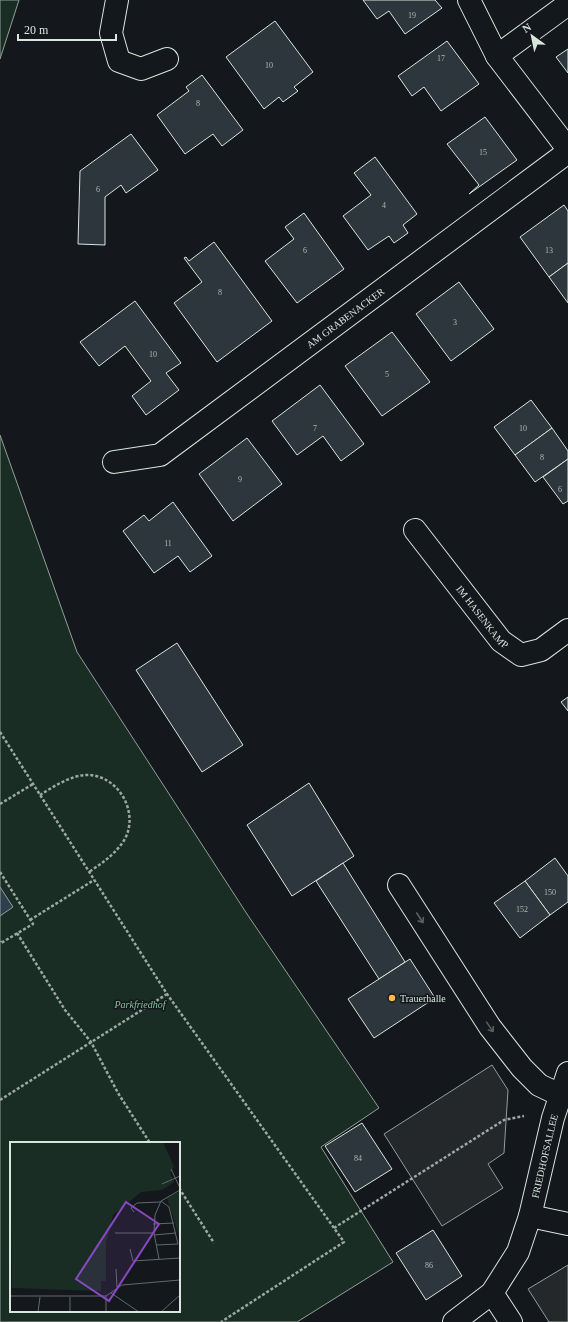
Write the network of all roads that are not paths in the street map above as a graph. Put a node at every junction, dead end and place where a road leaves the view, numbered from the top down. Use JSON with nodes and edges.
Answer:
{"nodes":[{"id":1,"x":117,"y":0,"type":"edge"},
{"id":2,"x":469,"y":0,"type":"edge"},
{"id":3,"x":568,"y":4,"type":"edge"},
{"id":4,"x":497,"y":56,"type":"junction"},
{"id":5,"x":167,"y":59,"type":"dead end"},
{"id":6,"x":568,"y":149,"type":"edge"},
{"id":7,"x":568,"y":152,"type":"edge"},
{"id":8,"x":114,"y":462,"type":"dead end"},
{"id":9,"x":416,"y":530,"type":"dead end"},
{"id":10,"x":568,"y":630,"type":"edge"},
{"id":11,"x":399,"y":885,"type":"dead end"},
{"id":12,"x":568,"y":1073,"type":"edge"},
{"id":13,"x":560,"y":1095,"type":"junction"},
{"id":14,"x":530,"y":1216,"type":"junction"},
{"id":15,"x":568,"y":1224,"type":"edge"},
{"id":16,"x":492,"y":1293,"type":"junction"},
{"id":17,"x":454,"y":1322,"type":"edge"},
{"id":18,"x":512,"y":1322,"type":"edge"}],
"edges":[{"from":1,"to":5,"type":"street"},
{"from":2,"to":4,"type":"street"},
{"from":3,"to":4,"type":"street"},
{"from":4,"to":6,"type":"street"},
{"from":7,"to":8,"type":"street","name":"AM GRABENACKER"},
{"from":9,"to":10,"type":"street","name":"IM HASENKAMP"},
{"from":11,"to":13,"type":"street","one_way":true},
{"from":12,"to":13,"type":"street","name":"FRIEDHOFSALLEE"},
{"from":13,"to":14,"type":"street","name":"FRIEDHOFSALLEE"},
{"from":14,"to":15,"type":"street"},
{"from":14,"to":16,"type":"street","name":"FRIEDHOFSALLEE"},
{"from":16,"to":17,"type":"street"},
{"from":16,"to":18,"type":"street"}]}
